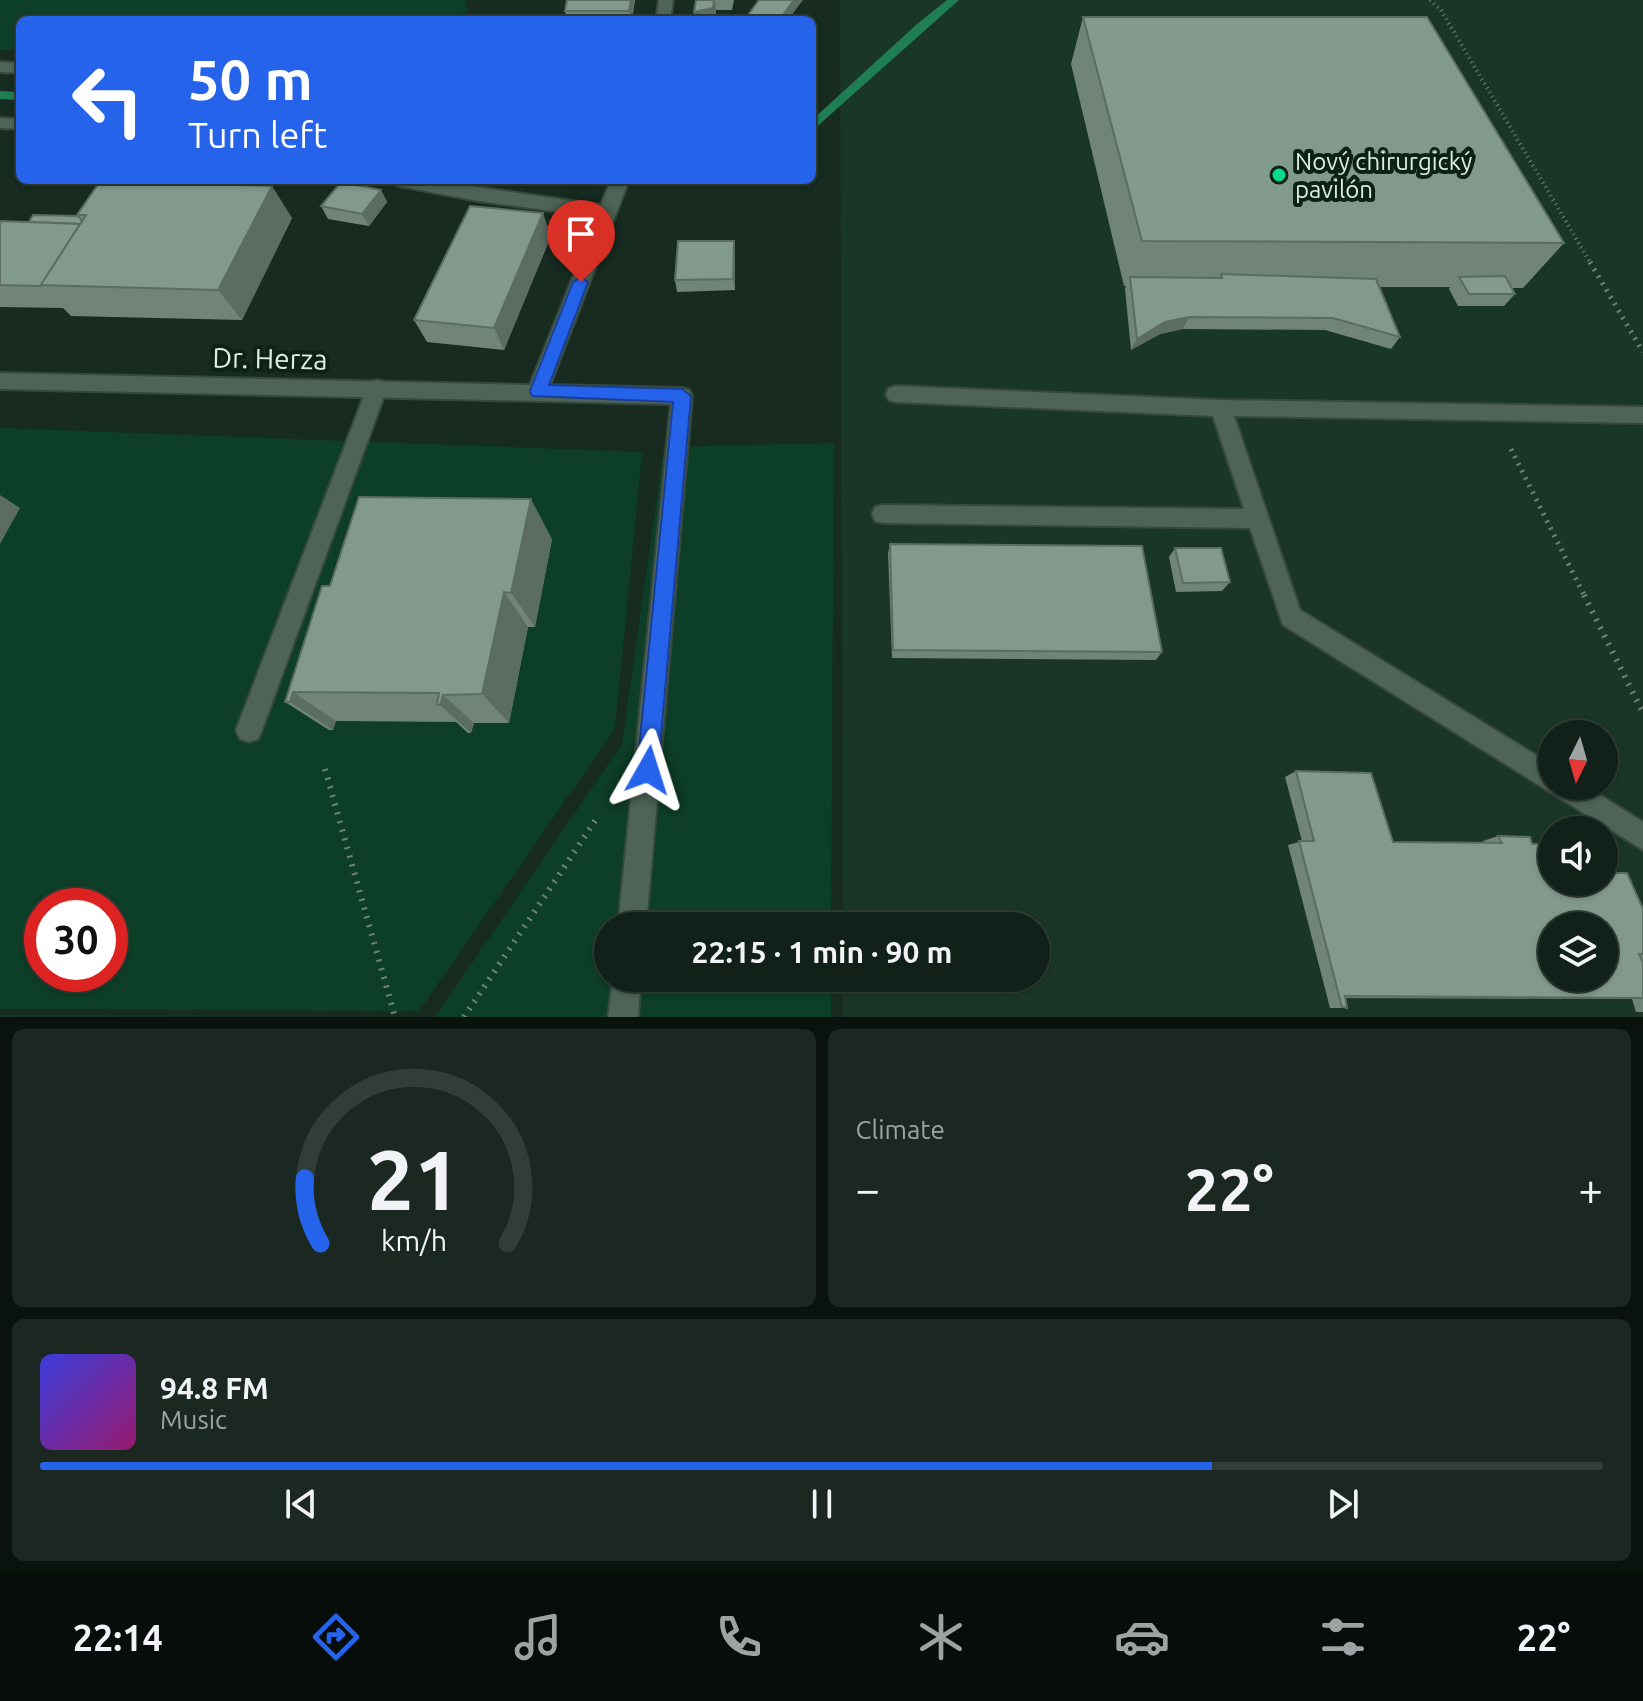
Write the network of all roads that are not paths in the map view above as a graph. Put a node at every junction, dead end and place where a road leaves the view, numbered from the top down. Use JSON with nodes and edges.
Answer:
{"nodes":[{"id":1,"x":420,"y":184,"type":"edge"},
{"id":2,"x":618,"y":184,"type":"edge"},
{"id":3,"x":605,"y":220,"type":"junction"},
{"id":4,"x":0,"y":381,"type":"edge"},
{"id":5,"x":377,"y":388,"type":"junction"},
{"id":6,"x":538,"y":391,"type":"junction"},
{"id":7,"x":896,"y":394,"type":"dead end"},
{"id":8,"x":1221,"y":408,"type":"junction"},
{"id":9,"x":1643,"y":415,"type":"edge"},
{"id":10,"x":883,"y":514,"type":"dead end"},
{"id":11,"x":1258,"y":519,"type":"junction"},
{"id":12,"x":249,"y":730,"type":"dead end"},
{"id":13,"x":1538,"y":771,"type":"edge"},
{"id":14,"x":1584,"y":800,"type":"edge"},
{"id":15,"x":1643,"y":837,"type":"edge"},
{"id":16,"x":633,"y":912,"type":"edge"},
{"id":17,"x":626,"y":992,"type":"edge"},
{"id":18,"x":623,"y":1017,"type":"edge"}],
"edges":[{"from":1,"to":3,"type":"street"},
{"from":2,"to":3,"type":"street"},
{"from":3,"to":6,"type":"street"},
{"from":4,"to":5,"type":"street","name":"Dr. Herza"},
{"from":5,"to":6,"type":"street","name":"Dr. Herza"},
{"from":5,"to":12,"type":"street"},
{"from":6,"to":16,"type":"street","name":"Dr. Herza"},
{"from":7,"to":8,"type":"street"},
{"from":8,"to":9,"type":"street"},
{"from":8,"to":11,"type":"street"},
{"from":10,"to":11,"type":"street"},
{"from":11,"to":13,"type":"street"},
{"from":14,"to":15,"type":"street"},
{"from":17,"to":18,"type":"street"}]}
